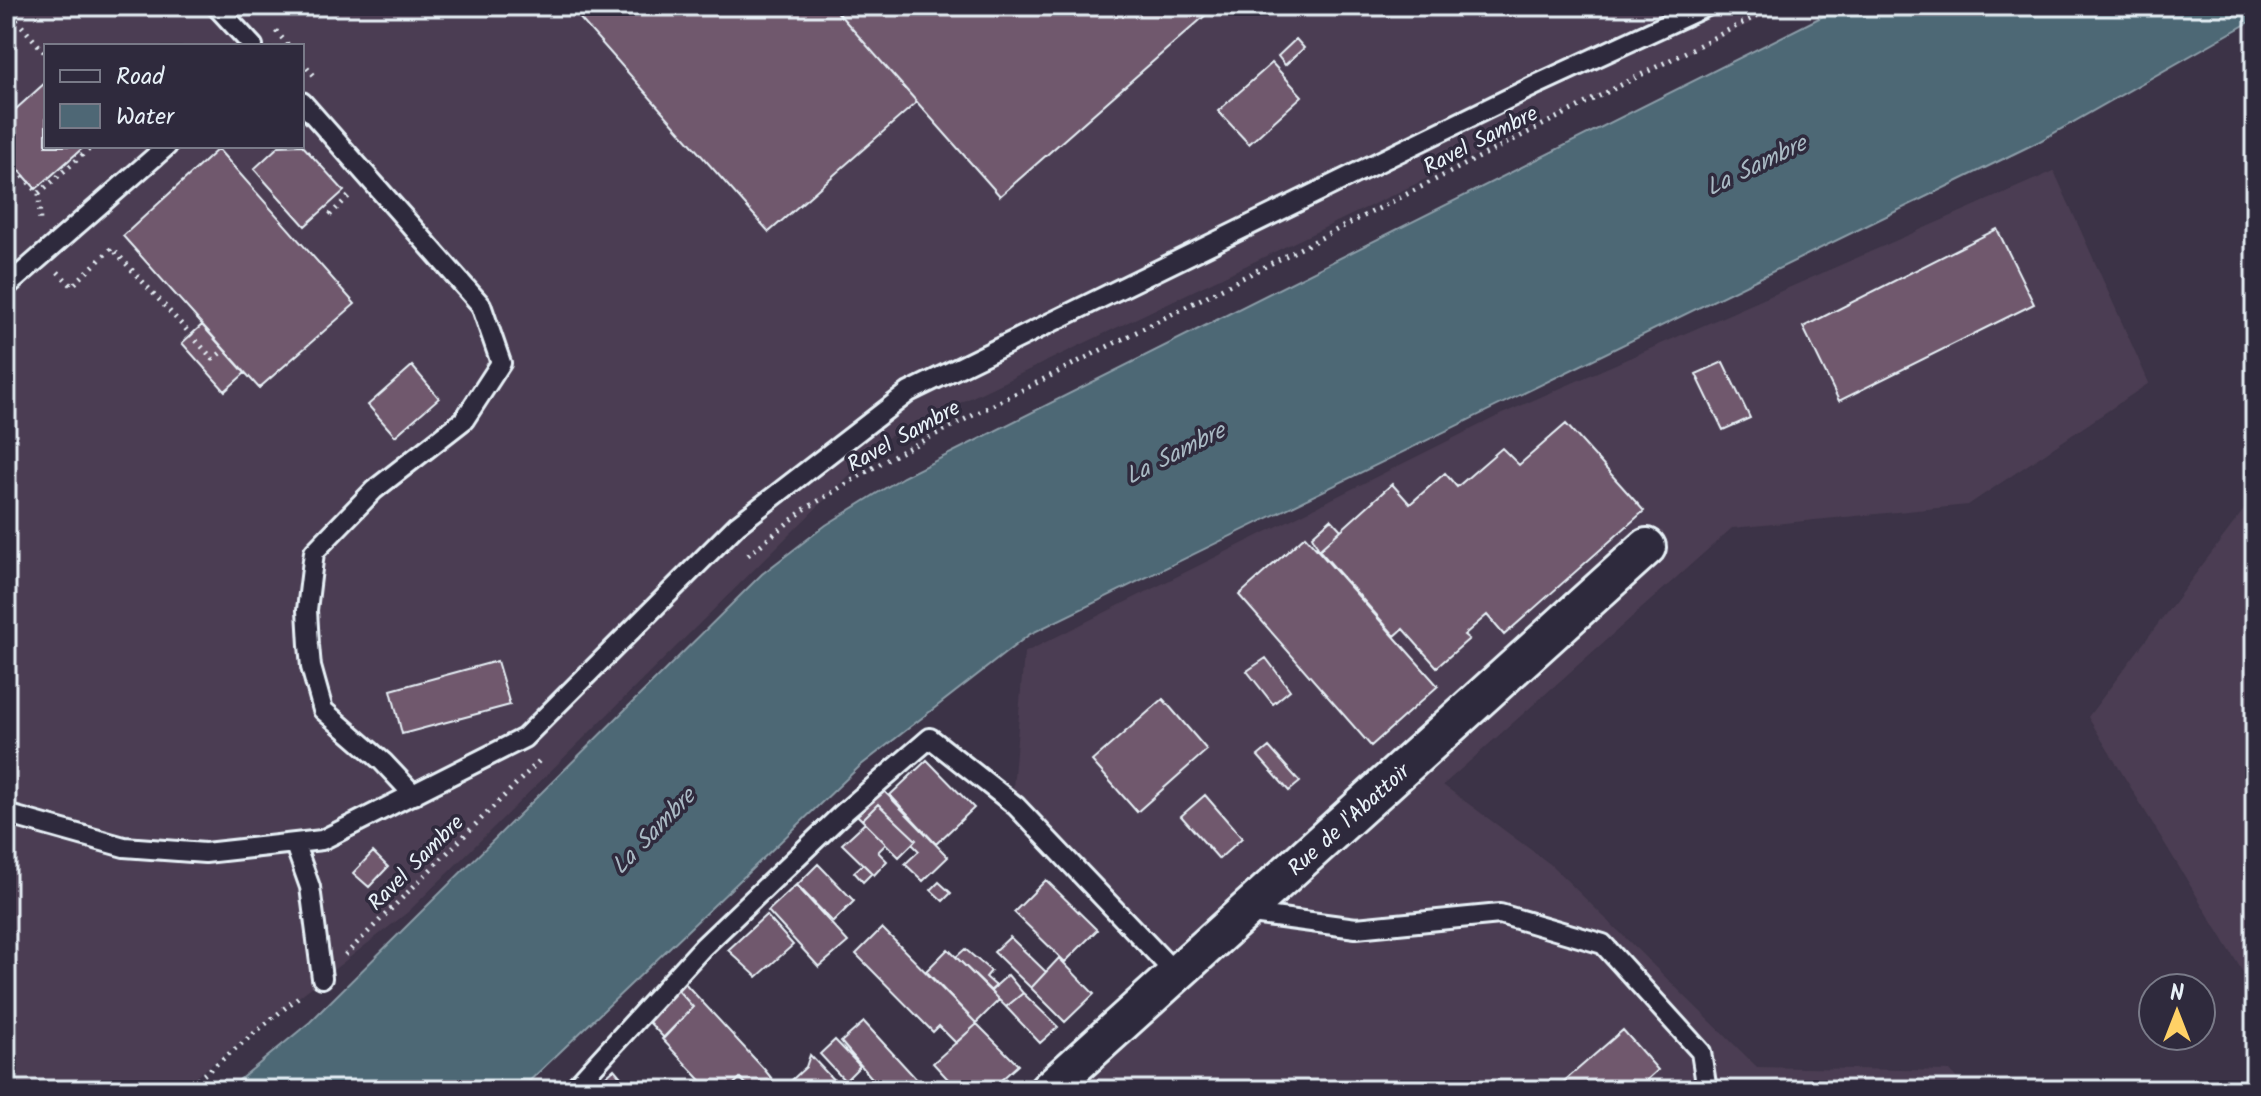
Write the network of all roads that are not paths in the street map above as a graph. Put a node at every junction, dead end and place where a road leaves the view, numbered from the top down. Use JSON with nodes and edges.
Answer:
{"nodes":[{"id":1,"x":216,"y":6,"type":"edge"},
{"id":2,"x":1707,"y":6,"type":"edge"},
{"id":3,"x":251,"y":44,"type":"edge"},
{"id":4,"x":304,"y":104,"type":"edge"},
{"id":5,"x":165,"y":148,"type":"edge"},
{"id":6,"x":6,"y":287,"type":"edge"},
{"id":7,"x":1647,"y":547,"type":"dead end"},
{"id":8,"x":414,"y":795,"type":"junction"},
{"id":9,"x":6,"y":814,"type":"edge"},
{"id":10,"x":295,"y":845,"type":"junction"},
{"id":11,"x":1244,"y":913,"type":"junction"},
{"id":12,"x":1176,"y":974,"type":"junction"},
{"id":13,"x":322,"y":978,"type":"road end"},
{"id":14,"x":572,"y":1090,"type":"edge"},
{"id":15,"x":1048,"y":1090,"type":"edge"},
{"id":16,"x":1707,"y":1090,"type":"edge"}],
"edges":[{"from":1,"to":3,"type":"lane"},
{"from":2,"to":8,"type":"lane"},
{"from":4,"to":8,"type":"lane"},
{"from":5,"to":6,"type":"lane"},
{"from":7,"to":11,"type":"street","name":"Rue de l'Abattoir"},
{"from":8,"to":10,"type":"lane"},
{"from":9,"to":10,"type":"lane"},
{"from":10,"to":13,"type":"lane"},
{"from":11,"to":12,"type":"street","name":"Rue de l'Abattoir"},
{"from":11,"to":16,"type":"lane"},
{"from":12,"to":14,"type":"lane"},
{"from":12,"to":15,"type":"street","name":"Rue de l'Abattoir"}]}
